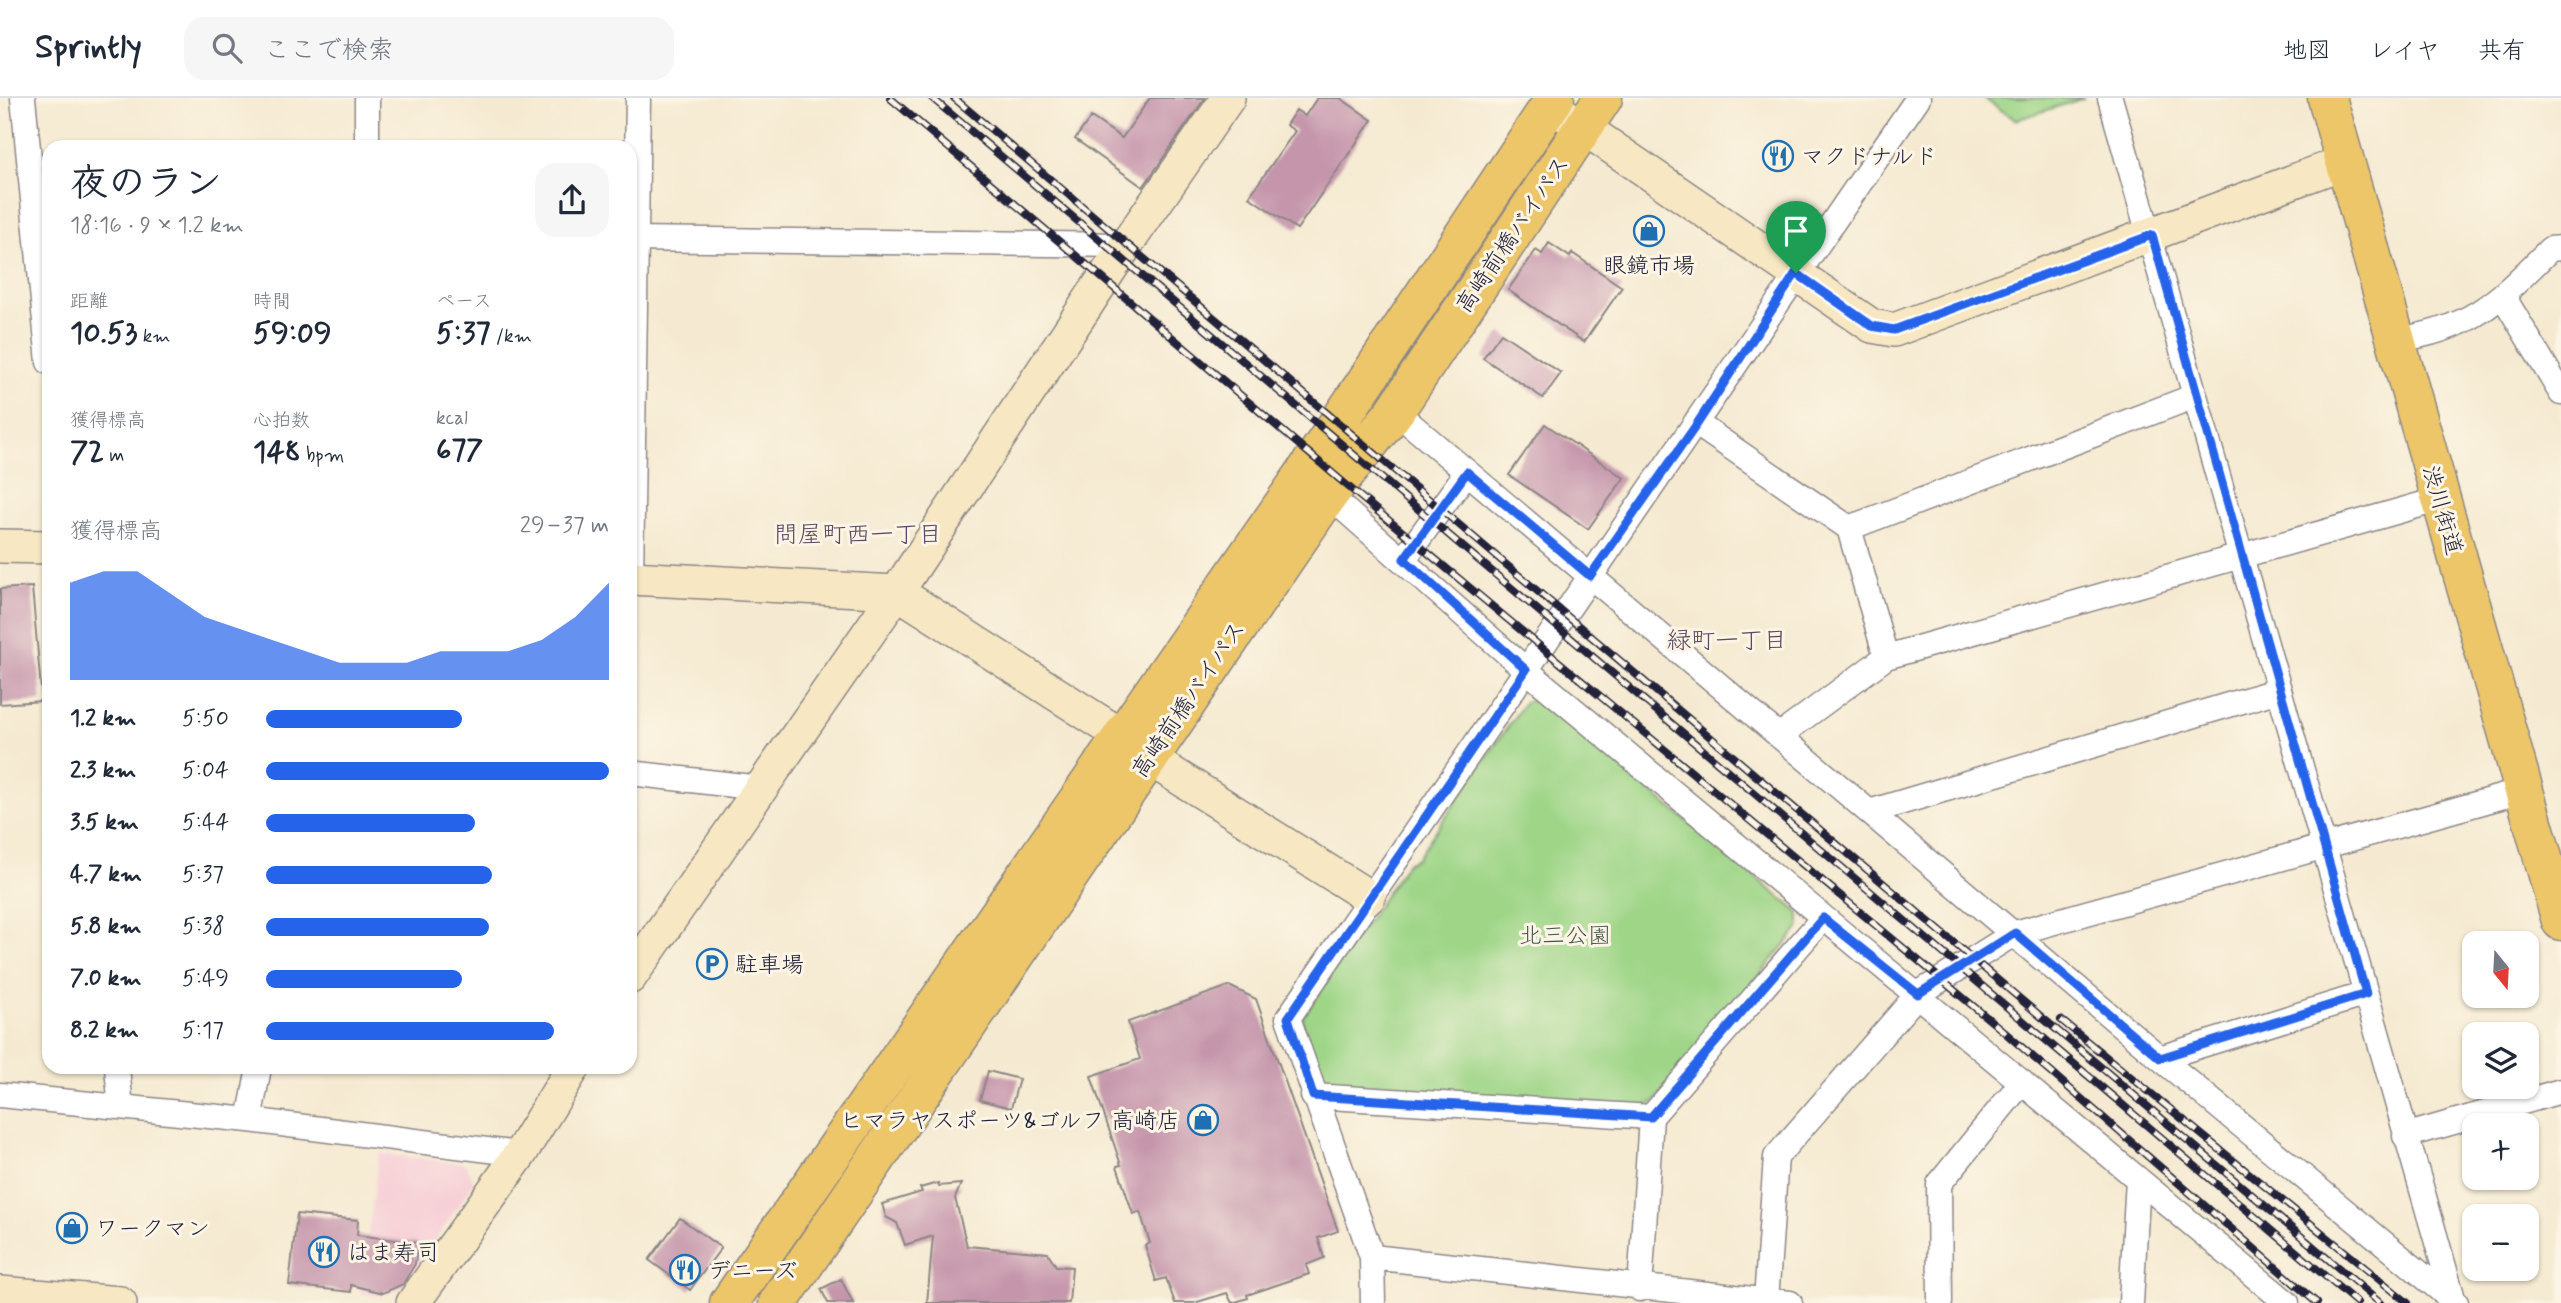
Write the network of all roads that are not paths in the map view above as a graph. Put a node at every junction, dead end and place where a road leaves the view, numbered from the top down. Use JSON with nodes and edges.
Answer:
{"nodes":[{"id":1,"x":23,"y":98,"type":"edge"},
{"id":2,"x":367,"y":98,"type":"edge"},
{"id":3,"x":638,"y":98,"type":"edge"},
{"id":4,"x":1228,"y":98,"type":"edge"},
{"id":5,"x":1918,"y":98,"type":"edge"},
{"id":6,"x":2110,"y":98,"type":"edge"},
{"id":7,"x":2327,"y":98,"type":"edge"},
{"id":8,"x":1548,"y":100,"type":"edge"},
{"id":9,"x":1593,"y":113,"type":"edge"},
{"id":10,"x":367,"y":140,"type":"edge"},
{"id":11,"x":636,"y":140,"type":"edge"},
{"id":12,"x":2345,"y":162,"type":"junction"},
{"id":13,"x":2152,"y":235,"type":"junction"},
{"id":14,"x":637,"y":239,"type":"edge"},
{"id":15,"x":1126,"y":245,"type":"junction"},
{"id":16,"x":2561,"y":248,"type":"edge"},
{"id":17,"x":1796,"y":273,"type":"junction"},
{"id":18,"x":42,"y":291,"type":"edge"},
{"id":19,"x":2503,"y":296,"type":"junction"},
{"id":20,"x":2395,"y":340,"type":"junction"},
{"id":21,"x":2561,"y":393,"type":"edge"},
{"id":22,"x":2195,"y":396,"type":"junction"},
{"id":23,"x":1395,"y":411,"type":"junction"},
{"id":24,"x":1697,"y":424,"type":"junction"},
{"id":25,"x":1467,"y":472,"type":"junction"},
{"id":26,"x":1330,"y":493,"type":"junction"},
{"id":27,"x":2441,"y":499,"type":"junction"},
{"id":28,"x":1849,"y":528,"type":"junction"},
{"id":29,"x":0,"y":546,"type":"edge"},
{"id":30,"x":42,"y":547,"type":"edge"},
{"id":31,"x":2241,"y":556,"type":"junction"},
{"id":32,"x":1404,"y":559,"type":"junction"},
{"id":33,"x":1590,"y":576,"type":"junction"},
{"id":34,"x":637,"y":578,"type":"edge"},
{"id":35,"x":897,"y":592,"type":"junction"},
{"id":36,"x":1886,"y":657,"type":"junction"},
{"id":37,"x":1526,"y":670,"type":"junction"},
{"id":38,"x":2279,"y":690,"type":"junction"},
{"id":39,"x":1779,"y":736,"type":"junction"},
{"id":40,"x":1135,"y":747,"type":"junction"},
{"id":41,"x":637,"y":774,"type":"edge"},
{"id":42,"x":760,"y":788,"type":"junction"},
{"id":43,"x":2522,"y":791,"type":"junction"},
{"id":44,"x":1869,"y":812,"type":"junction"},
{"id":45,"x":2324,"y":847,"type":"junction"},
{"id":46,"x":1369,"y":897,"type":"junction"},
{"id":47,"x":2558,"y":898,"type":"edge"},
{"id":48,"x":1823,"y":918,"type":"junction"},
{"id":49,"x":2015,"y":933,"type":"junction"},
{"id":50,"x":637,"y":967,"type":"edge"},
{"id":51,"x":1918,"y":994,"type":"junction"},
{"id":52,"x":2366,"y":994,"type":"junction"},
{"id":53,"x":2160,"y":1058,"type":"junction"},
{"id":54,"x":118,"y":1074,"type":"edge"},
{"id":55,"x":258,"y":1074,"type":"edge"},
{"id":56,"x":569,"y":1074,"type":"edge"},
{"id":57,"x":2022,"y":1082,"type":"junction"},
{"id":58,"x":2561,"y":1091,"type":"edge"},
{"id":59,"x":0,"y":1095,"type":"edge"},
{"id":60,"x":1313,"y":1096,"type":"junction"},
{"id":61,"x":121,"y":1107,"type":"junction"},
{"id":62,"x":1651,"y":1117,"type":"junction"},
{"id":63,"x":249,"y":1120,"type":"junction"},
{"id":64,"x":2405,"y":1136,"type":"junction"},
{"id":65,"x":520,"y":1154,"type":"junction"},
{"id":66,"x":2138,"y":1179,"type":"junction"},
{"id":67,"x":1372,"y":1257,"type":"junction"},
{"id":68,"x":1640,"y":1289,"type":"junction"},
{"id":69,"x":0,"y":1293,"type":"edge"},
{"id":70,"x":1778,"y":1302,"type":"edge"},
{"id":71,"x":2280,"y":1302,"type":"edge"},
{"id":72,"x":2455,"y":1302,"type":"edge"},
{"id":73,"x":120,"y":1303,"type":"edge"},
{"id":74,"x":414,"y":1303,"type":"edge"},
{"id":75,"x":729,"y":1303,"type":"edge"},
{"id":76,"x":778,"y":1303,"type":"edge"},
{"id":77,"x":1373,"y":1303,"type":"edge"},
{"id":78,"x":1940,"y":1303,"type":"edge"},
{"id":79,"x":2131,"y":1303,"type":"edge"}],
"edges":[{"from":1,"to":18,"type":"street"},
{"from":2,"to":10,"type":"street"},
{"from":3,"to":11,"type":"street"},
{"from":4,"to":15,"type":"street"},
{"from":5,"to":17,"type":"street"},
{"from":6,"to":13,"type":"street"},
{"from":7,"to":12,"type":"main road","name":"渋川街道"},
{"from":8,"to":9,"type":"street"},
{"from":8,"to":40,"type":"main road","name":"高崎前橋バイパス"},
{"from":9,"to":17,"type":"street"},
{"from":9,"to":23,"type":"main road","name":"高崎前橋バイパス"},
{"from":12,"to":13,"type":"street"},
{"from":12,"to":20,"type":"main road","name":"渋川街道"},
{"from":13,"to":17,"type":"street"},
{"from":13,"to":22,"type":"street"},
{"from":14,"to":15,"type":"street"},
{"from":15,"to":35,"type":"street"},
{"from":16,"to":19,"type":"street"},
{"from":17,"to":24,"type":"street"},
{"from":19,"to":20,"type":"street"},
{"from":19,"to":21,"type":"street"},
{"from":20,"to":27,"type":"main road","name":"渋川街道"},
{"from":22,"to":28,"type":"street"},
{"from":22,"to":31,"type":"street"},
{"from":23,"to":25,"type":"street"},
{"from":23,"to":26,"type":"main road","name":"高崎前橋バイパス"},
{"from":24,"to":28,"type":"street"},
{"from":24,"to":33,"type":"street"},
{"from":25,"to":32,"type":"street"},
{"from":25,"to":33,"type":"street"},
{"from":26,"to":32,"type":"street"},
{"from":26,"to":40,"type":"main road","name":"高崎前橋バイパス"},
{"from":27,"to":31,"type":"street"},
{"from":27,"to":43,"type":"main road","name":"渋川街道"},
{"from":28,"to":36,"type":"street"},
{"from":29,"to":30,"type":"street"},
{"from":31,"to":36,"type":"street"},
{"from":31,"to":38,"type":"street"},
{"from":32,"to":37,"type":"street"},
{"from":33,"to":37,"type":"street"},
{"from":33,"to":39,"type":"street"},
{"from":34,"to":35,"type":"street"},
{"from":35,"to":40,"type":"street"},
{"from":35,"to":42,"type":"street"},
{"from":36,"to":39,"type":"street"},
{"from":37,"to":46,"type":"street"},
{"from":37,"to":48,"type":"street"},
{"from":38,"to":44,"type":"street"},
{"from":38,"to":45,"type":"street"},
{"from":39,"to":44,"type":"street"},
{"from":40,"to":46,"type":"street"},
{"from":40,"to":75,"type":"main road","name":"高崎前橋バイパス"},
{"from":40,"to":76,"type":"main road","name":"高崎前橋バイパス"},
{"from":41,"to":42,"type":"street"},
{"from":42,"to":50,"type":"street"},
{"from":43,"to":45,"type":"street"},
{"from":43,"to":47,"type":"main road","name":"渋川街道"},
{"from":44,"to":49,"type":"street"},
{"from":45,"to":49,"type":"street"},
{"from":45,"to":52,"type":"street"},
{"from":46,"to":60,"type":"street"},
{"from":48,"to":51,"type":"street"},
{"from":48,"to":62,"type":"street"},
{"from":49,"to":51,"type":"street"},
{"from":49,"to":53,"type":"street"},
{"from":51,"to":57,"type":"street"},
{"from":51,"to":70,"type":"street"},
{"from":52,"to":53,"type":"street"},
{"from":52,"to":64,"type":"street"},
{"from":53,"to":72,"type":"street"},
{"from":54,"to":61,"type":"street"},
{"from":55,"to":63,"type":"street"},
{"from":56,"to":65,"type":"street"},
{"from":57,"to":66,"type":"street"},
{"from":57,"to":78,"type":"street"},
{"from":58,"to":64,"type":"street"},
{"from":59,"to":61,"type":"street"},
{"from":60,"to":62,"type":"street"},
{"from":60,"to":67,"type":"street"},
{"from":61,"to":63,"type":"street"},
{"from":62,"to":68,"type":"street"},
{"from":63,"to":65,"type":"street"},
{"from":64,"to":72,"type":"street"},
{"from":65,"to":74,"type":"street"},
{"from":66,"to":71,"type":"street"},
{"from":66,"to":79,"type":"street"},
{"from":67,"to":68,"type":"street"},
{"from":67,"to":77,"type":"street"},
{"from":68,"to":70,"type":"street"},
{"from":69,"to":73,"type":"street"}]}
